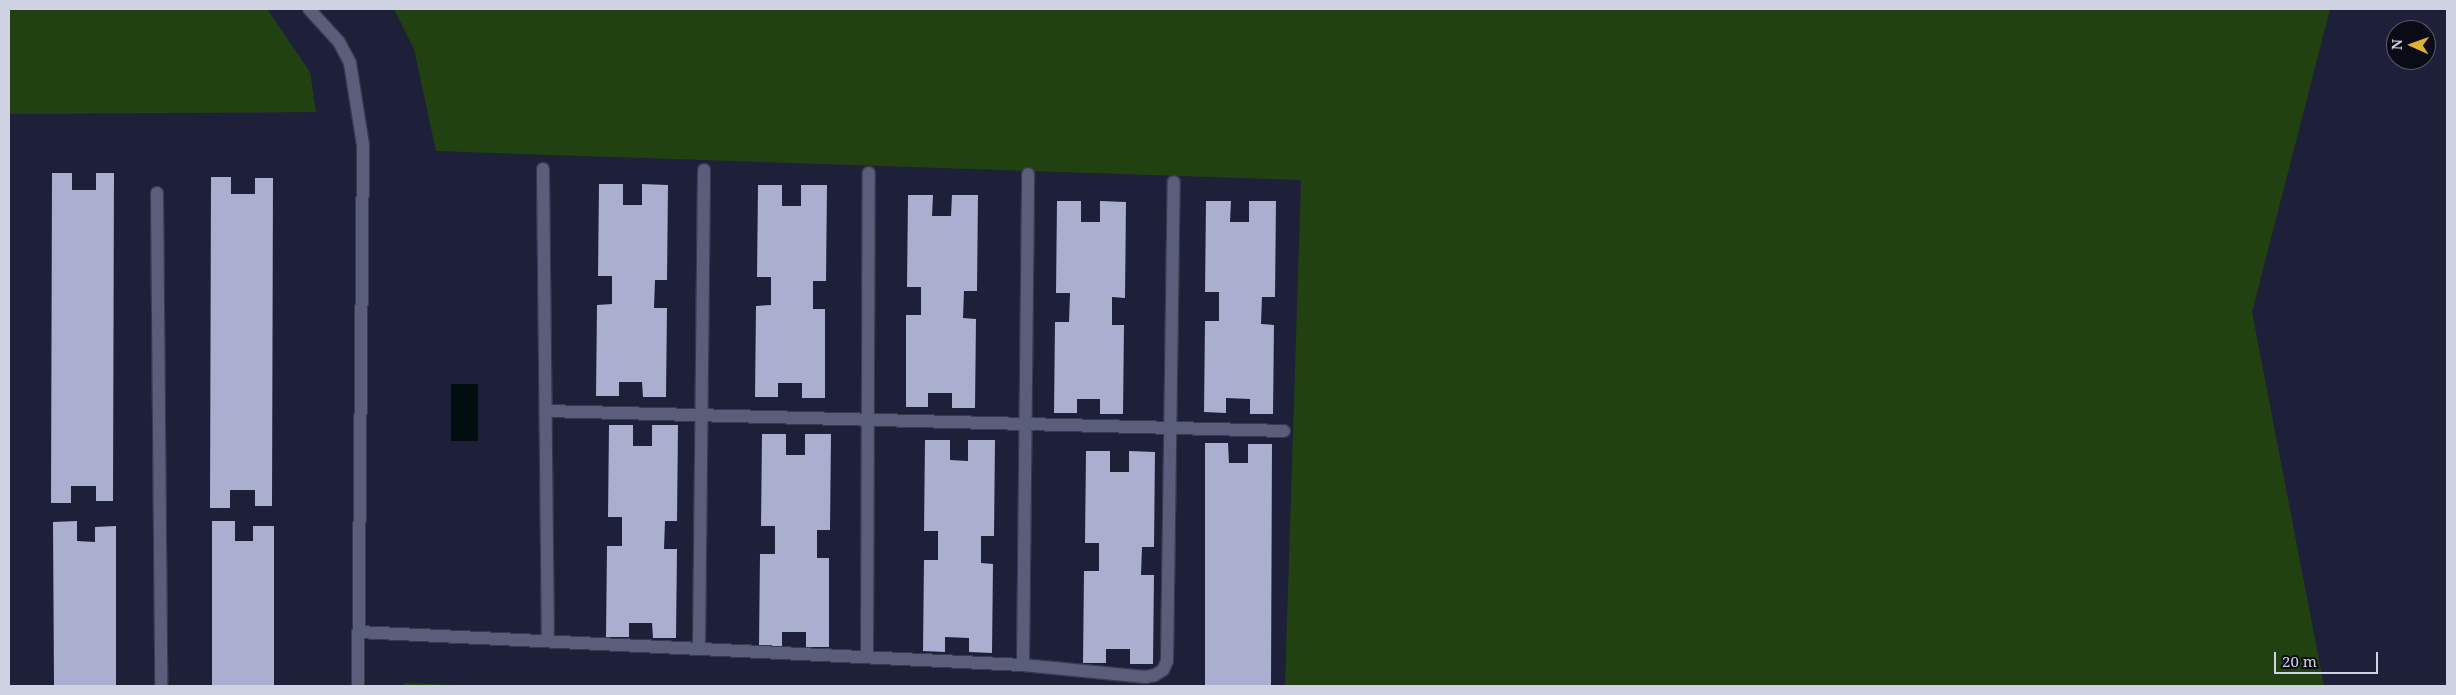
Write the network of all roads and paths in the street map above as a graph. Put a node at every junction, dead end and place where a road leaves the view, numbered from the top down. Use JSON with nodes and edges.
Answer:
{"nodes":[{"id":1,"x":309,"y":9,"type":"edge"},
{"id":2,"x":543,"y":169,"type":"dead end"},
{"id":3,"x":704,"y":170,"type":"dead end"},
{"id":4,"x":869,"y":173,"type":"dead end"},
{"id":5,"x":1028,"y":174,"type":"dead end"},
{"id":6,"x":1174,"y":182,"type":"dead end"},
{"id":7,"x":157,"y":193,"type":"dead end"},
{"id":8,"x":546,"y":411,"type":"junction"},
{"id":9,"x":702,"y":416,"type":"junction"},
{"id":10,"x":868,"y":420,"type":"junction"},
{"id":11,"x":1026,"y":423,"type":"junction"},
{"id":12,"x":1171,"y":427,"type":"junction"},
{"id":13,"x":1284,"y":431,"type":"dead end"},
{"id":14,"x":359,"y":632,"type":"junction"},
{"id":15,"x":548,"y":640,"type":"junction"},
{"id":16,"x":699,"y":649,"type":"junction"},
{"id":17,"x":867,"y":658,"type":"junction"},
{"id":18,"x":1023,"y":665,"type":"junction"},
{"id":19,"x":161,"y":686,"type":"edge"},
{"id":20,"x":358,"y":686,"type":"edge"}],
"edges":[{"from":1,"to":14,"type":"lane"},
{"from":2,"to":8,"type":"lane"},
{"from":3,"to":9,"type":"lane"},
{"from":4,"to":10,"type":"lane"},
{"from":5,"to":11,"type":"lane"},
{"from":6,"to":12,"type":"lane"},
{"from":7,"to":19,"type":"lane"},
{"from":8,"to":9,"type":"lane"},
{"from":8,"to":15,"type":"lane"},
{"from":9,"to":10,"type":"lane"},
{"from":9,"to":16,"type":"lane"},
{"from":10,"to":11,"type":"lane"},
{"from":10,"to":17,"type":"lane"},
{"from":11,"to":12,"type":"lane"},
{"from":11,"to":18,"type":"lane"},
{"from":12,"to":13,"type":"lane"},
{"from":12,"to":18,"type":"lane"},
{"from":14,"to":15,"type":"lane"},
{"from":14,"to":20,"type":"lane"},
{"from":15,"to":16,"type":"lane"},
{"from":16,"to":17,"type":"lane"},
{"from":17,"to":18,"type":"lane"}]}
